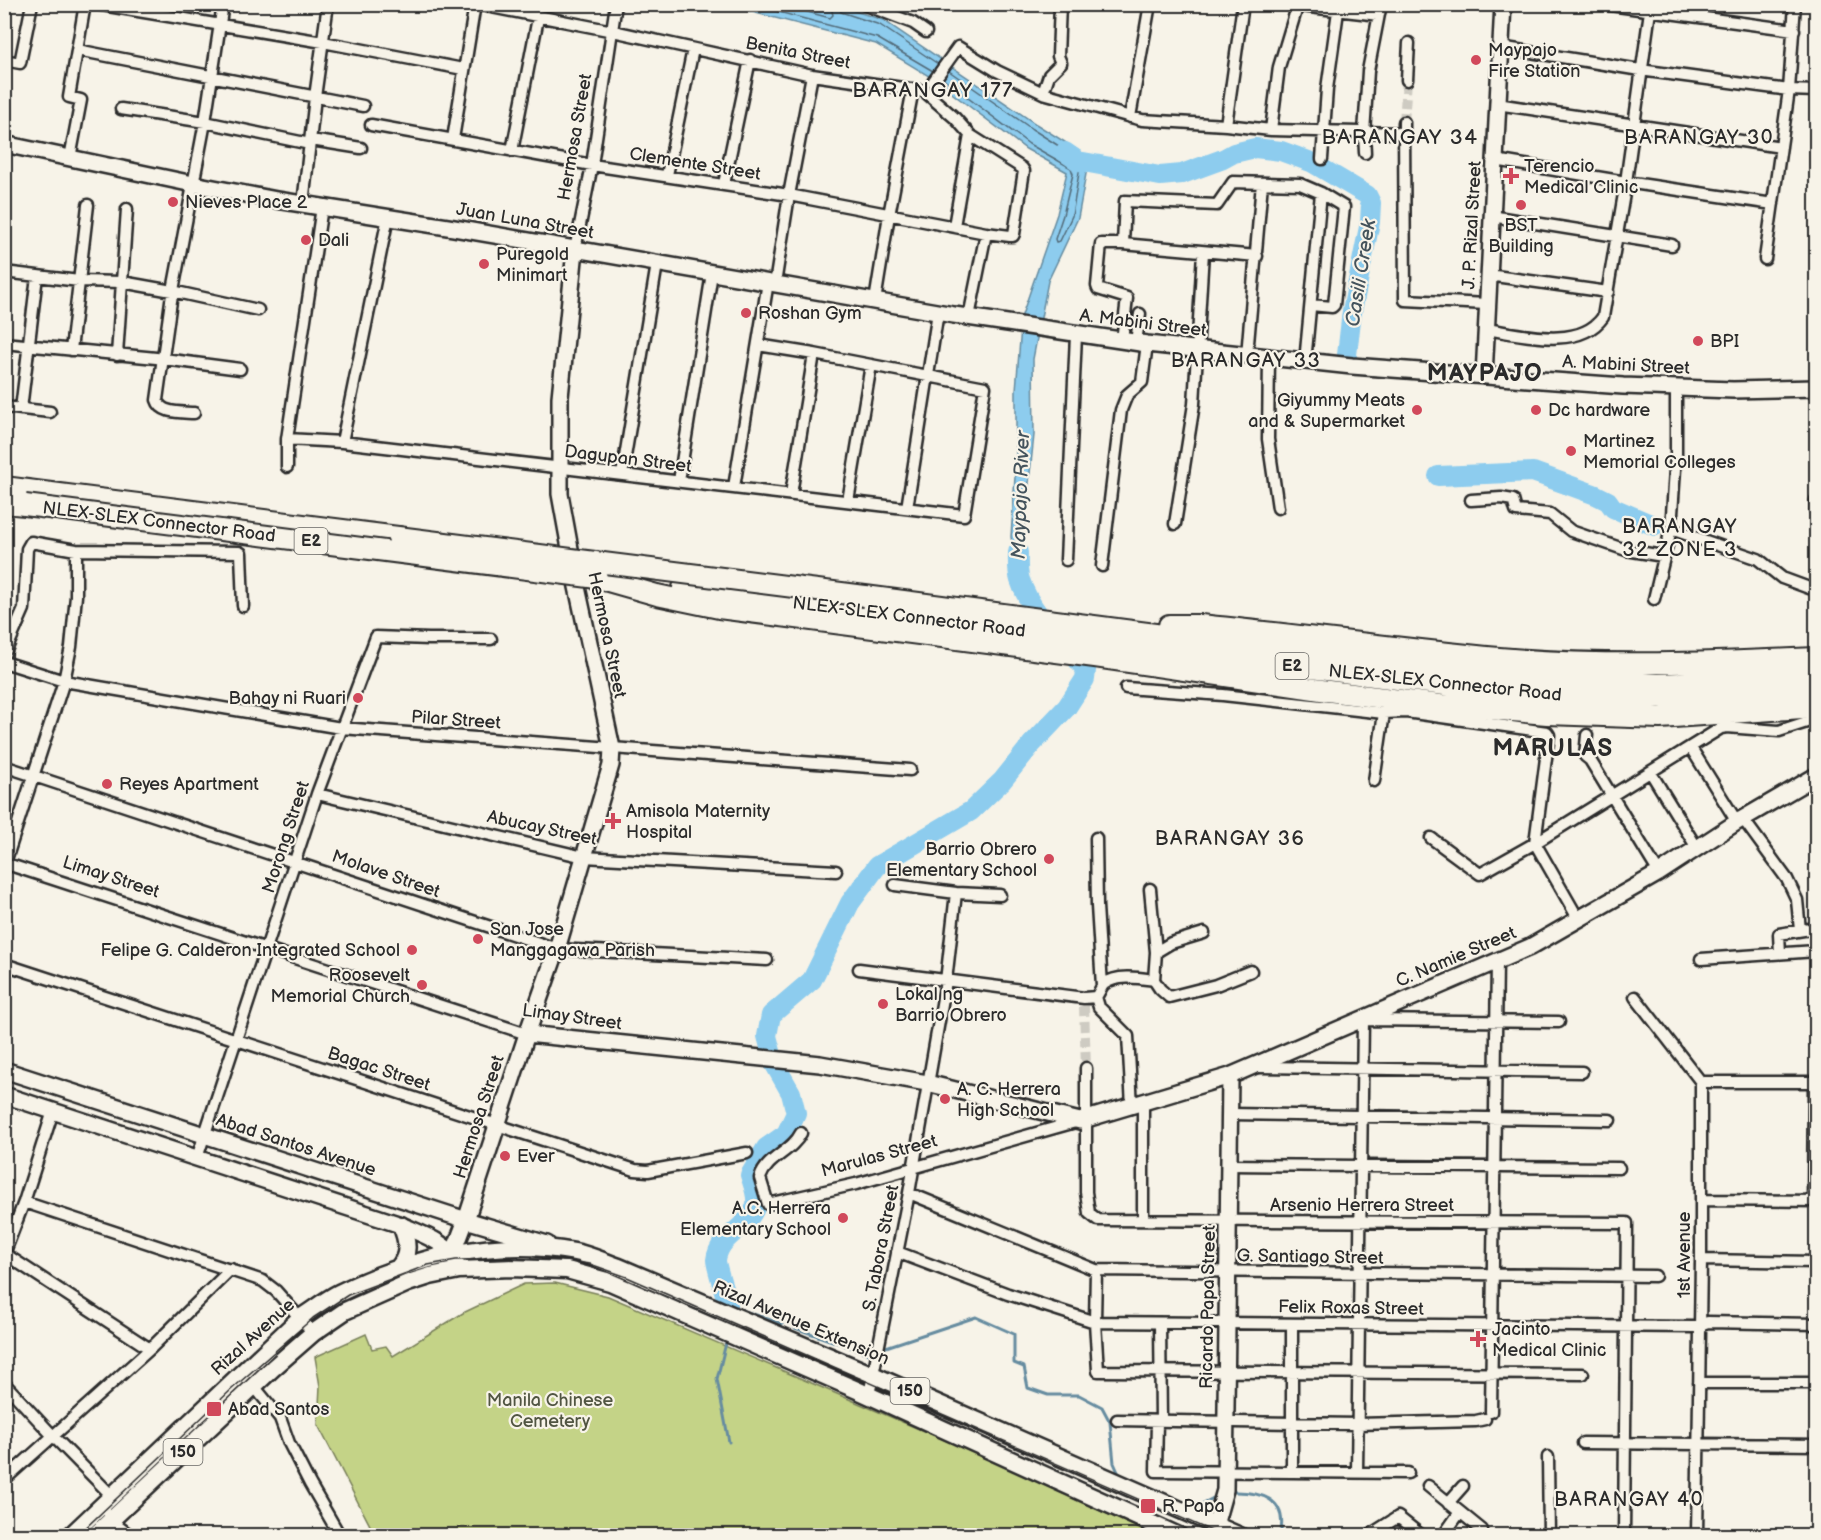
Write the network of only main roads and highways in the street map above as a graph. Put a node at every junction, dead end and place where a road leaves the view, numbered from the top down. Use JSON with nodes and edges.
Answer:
{"nodes":[{"id":1,"x":4,"y":487,"type":"edge"},
{"id":2,"x":4,"y":503,"type":"edge"},
{"id":3,"x":597,"y":578,"type":"junction"},
{"id":4,"x":1106,"y":627,"type":"junction"},
{"id":5,"x":1816,"y":658,"type":"edge"},
{"id":6,"x":1816,"y":677,"type":"edge"},
{"id":7,"x":1816,"y":691,"type":"edge"},
{"id":8,"x":1770,"y":695,"type":"junction"},
{"id":9,"x":1816,"y":697,"type":"edge"},
{"id":10,"x":1816,"y":707,"type":"edge"},
{"id":11,"x":401,"y":1226,"type":"road end"},
{"id":12,"x":577,"y":1252,"type":"joint"},
{"id":13,"x":398,"y":1268,"type":"junction"},
{"id":14,"x":108,"y":1507,"type":"junction"},
{"id":15,"x":1214,"y":1530,"type":"edge"},
{"id":16,"x":70,"y":1536,"type":"edge"},
{"id":17,"x":94,"y":1536,"type":"edge"},
{"id":18,"x":1179,"y":1536,"type":"edge"},
{"id":19,"x":1240,"y":1536,"type":"edge"}],
"edges":[{"from":1,"to":4,"type":"highway","name":"NLEX-SLEX Connector Road","number":"E2","bridge":true},
{"from":2,"to":3,"type":"highway","name":"NLEX-SLEX Connector Road","number":"E2","bridge":true},
{"from":3,"to":8,"type":"highway","name":"NLEX-SLEX Connector Road","number":"E2"},
{"from":3,"to":10,"type":"highway"},
{"from":4,"to":5,"type":"highway"},
{"from":4,"to":6,"type":"highway","name":"NLEX-SLEX Connector Road","number":"E2"},
{"from":7,"to":8,"type":"highway","name":"NLEX-SLEX Connector Road","number":"E2"},
{"from":8,"to":9,"type":"highway"},
{"from":11,"to":13,"type":"main road"},
{"from":12,"to":13,"type":"main road","name":"Rizal Avenue","number":"150"},
{"from":12,"to":15,"type":"main road","name":"Rizal Avenue Extension","number":"150"},
{"from":13,"to":14,"type":"main road","name":"Rizal Avenue","number":"150"},
{"from":14,"to":16,"type":"main road","name":"Rizal Avenue","number":"150"},
{"from":14,"to":17,"type":"main road","name":"Rizal Avenue","number":"150"},
{"from":14,"to":18,"type":"main road","name":"Rizal Avenue","number":"150"},
{"from":15,"to":19,"type":"main road","name":"Rizal Avenue Extension","number":"150"}]}
